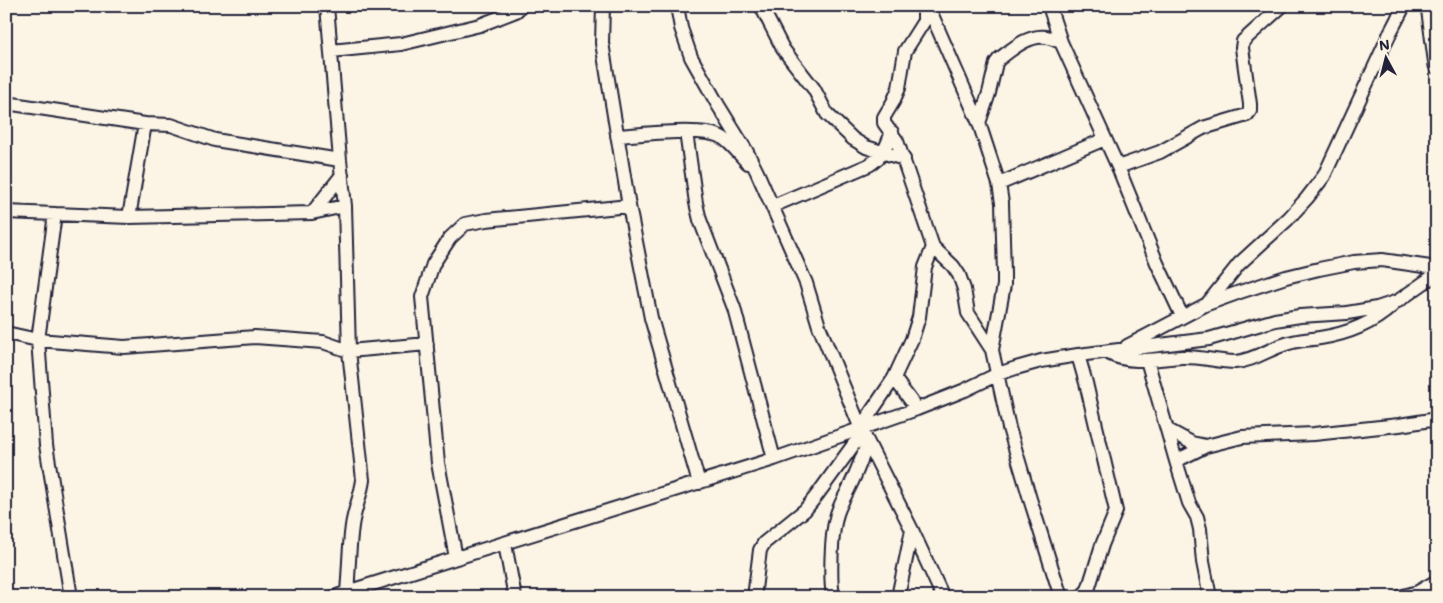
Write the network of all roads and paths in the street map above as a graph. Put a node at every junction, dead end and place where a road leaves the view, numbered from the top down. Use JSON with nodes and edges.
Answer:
{"nodes":[{"id":1,"x":327,"y":6,"type":"edge"},
{"id":2,"x":521,"y":6,"type":"edge"},
{"id":3,"x":602,"y":6,"type":"edge"},
{"id":4,"x":677,"y":6,"type":"edge"},
{"id":5,"x":761,"y":6,"type":"edge"},
{"id":6,"x":924,"y":6,"type":"edge"},
{"id":7,"x":928,"y":6,"type":"edge"},
{"id":8,"x":1049,"y":6,"type":"edge"},
{"id":9,"x":1282,"y":6,"type":"edge"},
{"id":10,"x":1404,"y":6,"type":"edge"},
{"id":11,"x":1429,"y":6,"type":"edge"},
{"id":12,"x":1061,"y":42,"type":"junction"},
{"id":13,"x":331,"y":51,"type":"junction"},
{"id":14,"x":1437,"y":66,"type":"edge"},
{"id":15,"x":6,"y":103,"type":"edge"},
{"id":16,"x":979,"y":123,"type":"junction"},
{"id":17,"x":145,"y":124,"type":"junction"},
{"id":18,"x":686,"y":132,"type":"junction"},
{"id":19,"x":892,"y":132,"type":"junction"},
{"id":20,"x":617,"y":136,"type":"junction"},
{"id":21,"x":1106,"y":139,"type":"junction"},
{"id":22,"x":884,"y":152,"type":"junction"},
{"id":23,"x":904,"y":159,"type":"junction"},
{"id":24,"x":340,"y":160,"type":"junction"},
{"id":25,"x":1118,"y":168,"type":"junction"},
{"id":26,"x":757,"y":172,"type":"junction"},
{"id":27,"x":342,"y":175,"type":"junction"},
{"id":28,"x":999,"y":184,"type":"junction"},
{"id":29,"x":345,"y":206,"type":"junction"},
{"id":30,"x":629,"y":206,"type":"junction"},
{"id":31,"x":773,"y":206,"type":"junction"},
{"id":32,"x":6,"y":212,"type":"edge"},
{"id":33,"x":312,"y":213,"type":"junction"},
{"id":34,"x":55,"y":214,"type":"junction"},
{"id":35,"x":129,"y":217,"type":"junction"},
{"id":36,"x":933,"y":247,"type":"junction"},
{"id":37,"x":1437,"y":268,"type":"edge"},
{"id":38,"x":1437,"y":273,"type":"edge"},
{"id":39,"x":1398,"y":301,"type":"junction"},
{"id":40,"x":1207,"y":304,"type":"junction"},
{"id":41,"x":1182,"y":316,"type":"junction"},
{"id":42,"x":6,"y":333,"type":"edge"},
{"id":43,"x":38,"y":340,"type":"junction"},
{"id":44,"x":427,"y":344,"type":"junction"},
{"id":45,"x":992,"y":350,"type":"junction"},
{"id":46,"x":349,"y":351,"type":"junction"},
{"id":47,"x":1112,"y":351,"type":"junction"},
{"id":48,"x":1078,"y":356,"type":"junction"},
{"id":49,"x":1147,"y":360,"type":"junction"},
{"id":50,"x":998,"y":374,"type":"junction"},
{"id":51,"x":894,"y":378,"type":"junction"},
{"id":52,"x":917,"y":409,"type":"junction"},
{"id":53,"x":1437,"y":419,"type":"edge"},
{"id":54,"x":1168,"y":430,"type":"junction"},
{"id":55,"x":865,"y":434,"type":"junction"},
{"id":56,"x":1206,"y":446,"type":"junction"},
{"id":57,"x":774,"y":459,"type":"junction"},
{"id":58,"x":1176,"y":461,"type":"junction"},
{"id":59,"x":699,"y":483,"type":"junction"},
{"id":60,"x":912,"y":530,"type":"junction"},
{"id":61,"x":505,"y":544,"type":"junction"},
{"id":62,"x":456,"y":558,"type":"junction"},
{"id":63,"x":1437,"y":580,"type":"edge"},
{"id":64,"x":1418,"y":592,"type":"junction"},
{"id":65,"x":1437,"y":592,"type":"edge"},
{"id":66,"x":341,"y":594,"type":"edge"},
{"id":67,"x":71,"y":597,"type":"edge"},
{"id":68,"x":515,"y":597,"type":"edge"},
{"id":69,"x":754,"y":597,"type":"edge"},
{"id":70,"x":833,"y":597,"type":"edge"},
{"id":71,"x":898,"y":597,"type":"edge"},
{"id":72,"x":943,"y":597,"type":"edge"},
{"id":73,"x":1061,"y":597,"type":"edge"},
{"id":74,"x":1078,"y":597,"type":"edge"},
{"id":75,"x":1210,"y":597,"type":"edge"},
{"id":76,"x":1400,"y":597,"type":"edge"}],
"edges":[{"from":1,"to":13,"type":"street"},
{"from":2,"to":13,"type":"street"},
{"from":3,"to":20,"type":"street"},
{"from":4,"to":26,"type":"street"},
{"from":5,"to":22,"type":"street"},
{"from":6,"to":19,"type":"street"},
{"from":7,"to":16,"type":"street"},
{"from":8,"to":12,"type":"street"},
{"from":9,"to":25,"type":"street"},
{"from":10,"to":40,"type":"street"},
{"from":11,"to":14,"type":"street"},
{"from":12,"to":16,"type":"street"},
{"from":12,"to":21,"type":"street"},
{"from":13,"to":24,"type":"street"},
{"from":15,"to":17,"type":"street"},
{"from":16,"to":28,"type":"street"},
{"from":17,"to":24,"type":"street"},
{"from":17,"to":35,"type":"street"},
{"from":18,"to":20,"type":"street"},
{"from":18,"to":26,"type":"street"},
{"from":18,"to":57,"type":"street"},
{"from":19,"to":22,"type":"street"},
{"from":19,"to":23,"type":"street"},
{"from":20,"to":30,"type":"street"},
{"from":21,"to":25,"type":"street"},
{"from":21,"to":28,"type":"street"},
{"from":22,"to":23,"type":"street"},
{"from":22,"to":31,"type":"street"},
{"from":23,"to":36,"type":"street"},
{"from":24,"to":27,"type":"street"},
{"from":25,"to":41,"type":"street"},
{"from":26,"to":31,"type":"street"},
{"from":27,"to":29,"type":"street"},
{"from":27,"to":33,"type":"street"},
{"from":28,"to":45,"type":"street"},
{"from":29,"to":33,"type":"street"},
{"from":29,"to":46,"type":"street"},
{"from":30,"to":44,"type":"street"},
{"from":30,"to":59,"type":"street"},
{"from":31,"to":55,"type":"street"},
{"from":32,"to":34,"type":"street"},
{"from":33,"to":35,"type":"street"},
{"from":34,"to":35,"type":"street"},
{"from":34,"to":43,"type":"street"},
{"from":36,"to":45,"type":"street"},
{"from":36,"to":51,"type":"street"},
{"from":37,"to":40,"type":"street"},
{"from":38,"to":39,"type":"street"},
{"from":39,"to":47,"type":"street"},
{"from":39,"to":49,"type":"street"},
{"from":40,"to":41,"type":"street"},
{"from":41,"to":47,"type":"street"},
{"from":42,"to":43,"type":"street"},
{"from":43,"to":46,"type":"street"},
{"from":43,"to":67,"type":"street"},
{"from":44,"to":46,"type":"street"},
{"from":44,"to":62,"type":"street"},
{"from":45,"to":50,"type":"street"},
{"from":46,"to":66,"type":"street"},
{"from":47,"to":48,"type":"street"},
{"from":47,"to":49,"type":"street"},
{"from":48,"to":50,"type":"street"},
{"from":48,"to":74,"type":"street"},
{"from":49,"to":54,"type":"street"},
{"from":50,"to":52,"type":"street"},
{"from":50,"to":73,"type":"street"},
{"from":51,"to":52,"type":"street"},
{"from":51,"to":55,"type":"street"},
{"from":52,"to":55,"type":"street"},
{"from":53,"to":56,"type":"street"},
{"from":54,"to":56,"type":"street"},
{"from":54,"to":58,"type":"street"},
{"from":55,"to":57,"type":"street"},
{"from":55,"to":60,"type":"street"},
{"from":55,"to":69,"type":"street"},
{"from":55,"to":70,"type":"street"},
{"from":56,"to":58,"type":"street"},
{"from":57,"to":59,"type":"street"},
{"from":58,"to":75,"type":"street"},
{"from":59,"to":61,"type":"street"},
{"from":60,"to":71,"type":"street"},
{"from":60,"to":72,"type":"street"},
{"from":61,"to":62,"type":"street"},
{"from":61,"to":68,"type":"street"},
{"from":62,"to":66,"type":"street"},
{"from":63,"to":64,"type":"street"},
{"from":64,"to":65,"type":"street"},
{"from":64,"to":76,"type":"street"}]}
